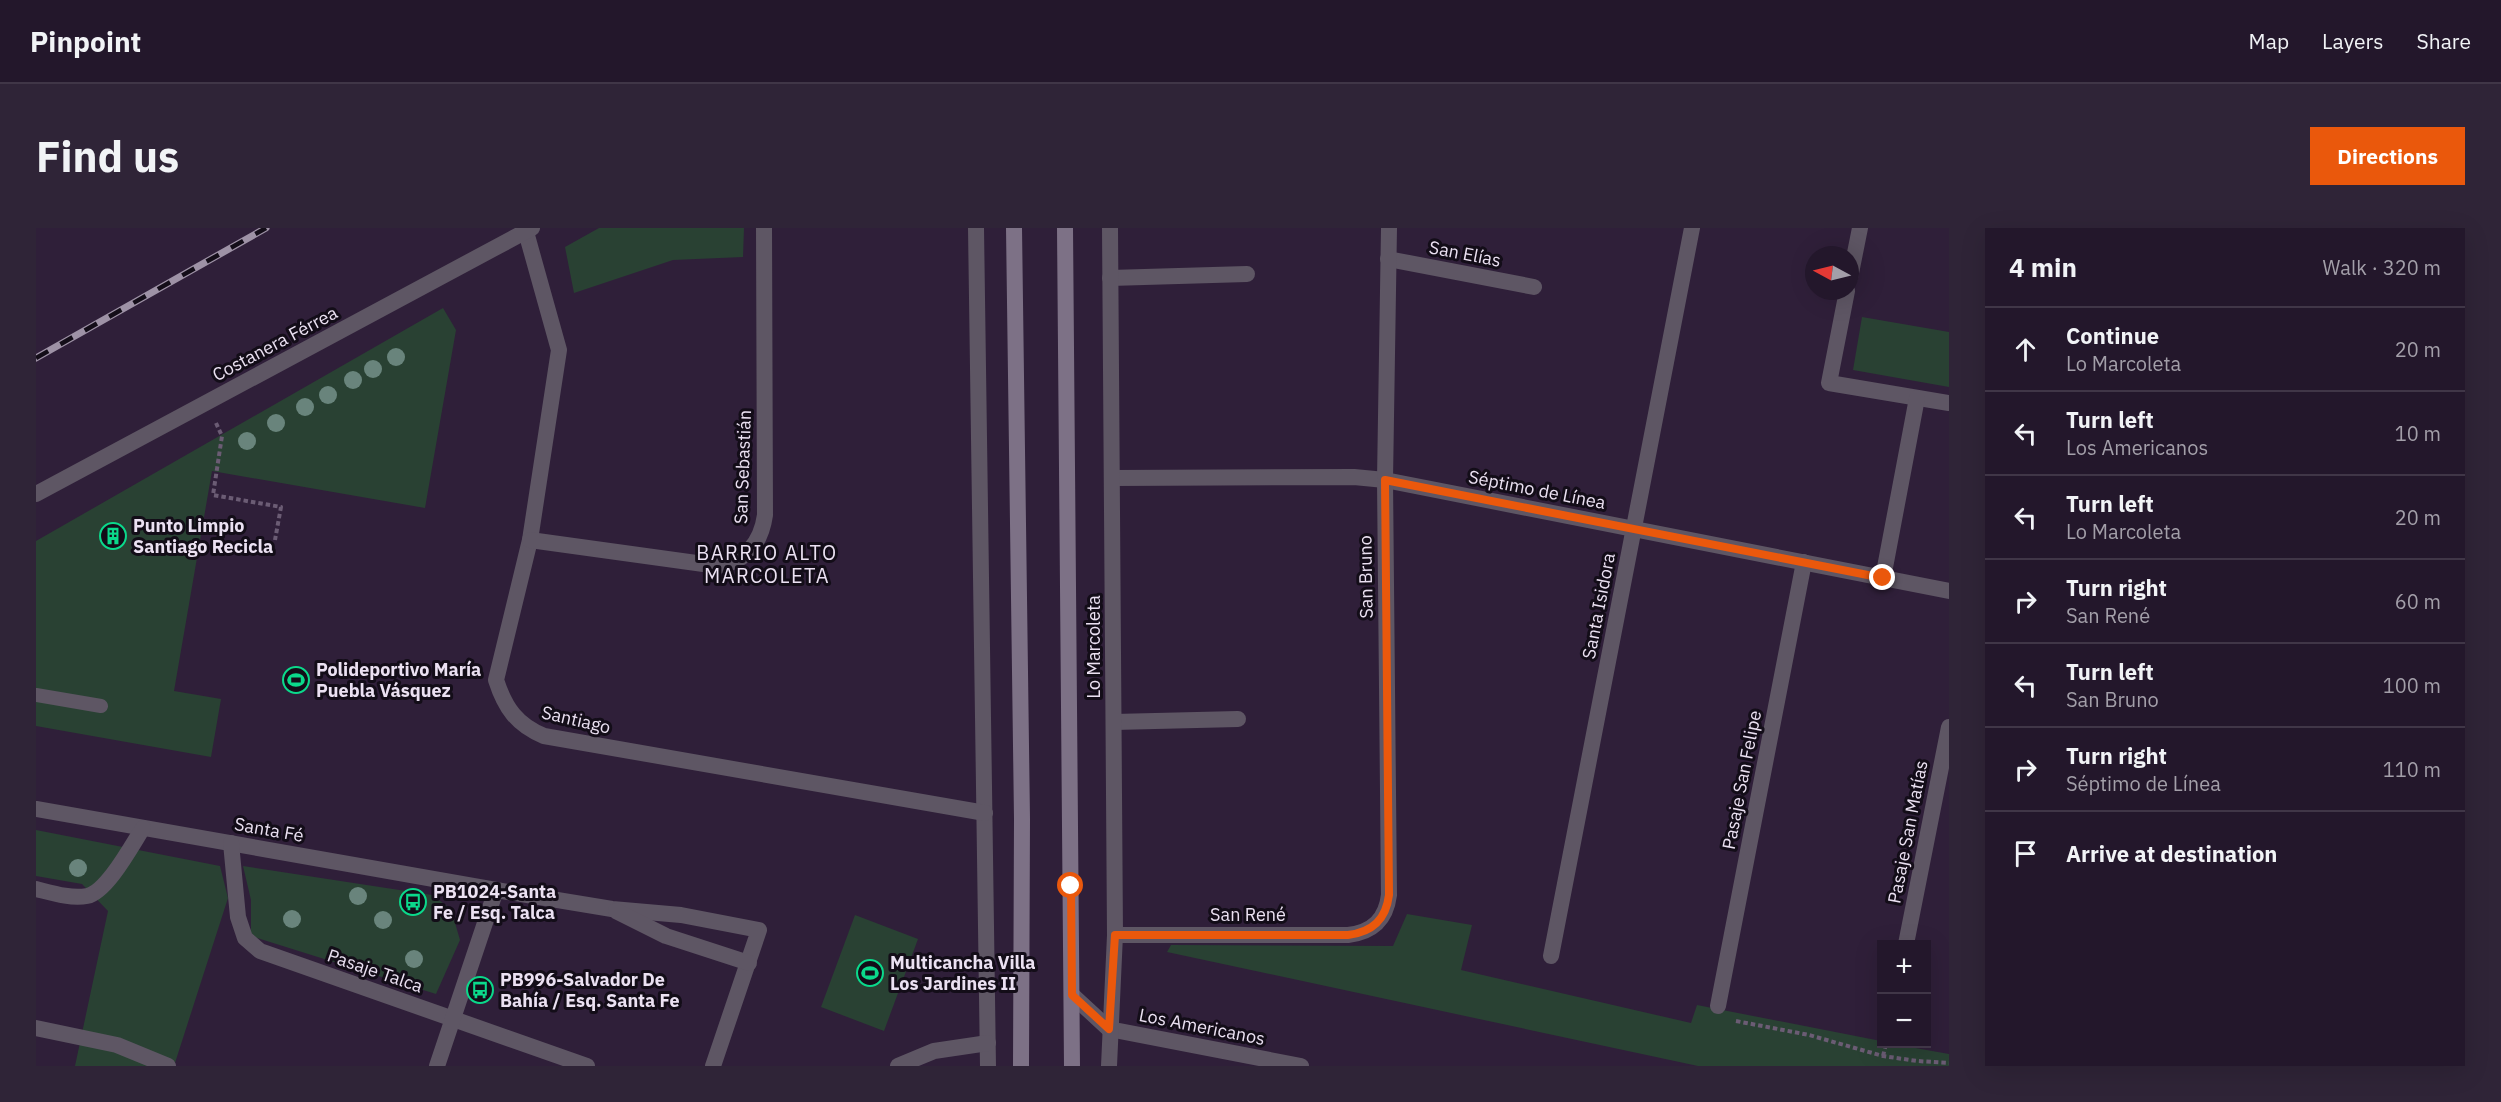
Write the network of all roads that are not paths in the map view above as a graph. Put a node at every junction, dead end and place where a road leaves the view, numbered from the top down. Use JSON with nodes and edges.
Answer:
{"nodes":[{"id":1,"x":764,"y":228,"type":"edge"},
{"id":2,"x":975,"y":228,"type":"edge"},
{"id":3,"x":1014,"y":228,"type":"edge"},
{"id":4,"x":1065,"y":228,"type":"edge"},
{"id":5,"x":1110,"y":228,"type":"edge"},
{"id":6,"x":1389,"y":228,"type":"edge"},
{"id":7,"x":1692,"y":228,"type":"edge"},
{"id":8,"x":1860,"y":228,"type":"edge"},
{"id":9,"x":529,"y":230,"type":"edge"},
{"id":10,"x":1856,"y":246,"type":"edge"},
{"id":11,"x":1388,"y":259,"type":"junction"},
{"id":12,"x":1247,"y":274,"type":"dead end"},
{"id":13,"x":1110,"y":278,"type":"junction"},
{"id":14,"x":1534,"y":287,"type":"dead end"},
{"id":15,"x":1845,"y":300,"type":"edge"},
{"id":16,"x":1917,"y":398,"type":"junction"},
{"id":17,"x":1949,"y":404,"type":"edge"},
{"id":18,"x":1113,"y":478,"type":"junction"},
{"id":19,"x":1385,"y":480,"type":"junction"},
{"id":20,"x":36,"y":494,"type":"edge"},
{"id":21,"x":1634,"y":529,"type":"junction"},
{"id":22,"x":530,"y":540,"type":"junction"},
{"id":23,"x":1804,"y":562,"type":"junction"},
{"id":24,"x":1883,"y":578,"type":"junction"},
{"id":25,"x":1949,"y":591,"type":"edge"},
{"id":26,"x":36,"y":695,"type":"edge"},
{"id":27,"x":101,"y":706,"type":"dead end"},
{"id":28,"x":1238,"y":719,"type":"dead end"},
{"id":29,"x":1114,"y":722,"type":"junction"},
{"id":30,"x":1949,"y":727,"type":"edge"},
{"id":31,"x":36,"y":809,"type":"edge"},
{"id":32,"x":984,"y":813,"type":"junction"},
{"id":33,"x":143,"y":828,"type":"junction"},
{"id":34,"x":231,"y":843,"type":"junction"},
{"id":35,"x":36,"y":889,"type":"edge"},
{"id":36,"x":496,"y":890,"type":"junction"},
{"id":37,"x":612,"y":909,"type":"junction"},
{"id":38,"x":1378,"y":922,"type":"joint"},
{"id":39,"x":1115,"y":935,"type":"junction"},
{"id":40,"x":1907,"y":940,"type":"edge"},
{"id":41,"x":1551,"y":956,"type":"dead end"},
{"id":42,"x":748,"y":963,"type":"junction"},
{"id":43,"x":1072,"y":995,"type":"junction"},
{"id":44,"x":1718,"y":1006,"type":"road end"},
{"id":45,"x":453,"y":1019,"type":"junction"},
{"id":46,"x":36,"y":1028,"type":"edge"},
{"id":47,"x":1109,"y":1029,"type":"junction"},
{"id":48,"x":987,"y":1043,"type":"junction"},
{"id":49,"x":168,"y":1066,"type":"edge"},
{"id":50,"x":437,"y":1066,"type":"edge"},
{"id":51,"x":587,"y":1066,"type":"edge"},
{"id":52,"x":713,"y":1066,"type":"edge"},
{"id":53,"x":898,"y":1066,"type":"edge"},
{"id":54,"x":988,"y":1066,"type":"edge"},
{"id":55,"x":1021,"y":1066,"type":"edge"},
{"id":56,"x":1072,"y":1066,"type":"edge"},
{"id":57,"x":1109,"y":1066,"type":"edge"},
{"id":58,"x":1301,"y":1066,"type":"edge"}],
"edges":[{"from":1,"to":22,"type":"street","name":"San Sebastián"},
{"from":2,"to":32,"type":"street"},
{"from":3,"to":55,"type":"main road"},
{"from":4,"to":43,"type":"main road","name":"Lo Marcoleta"},
{"from":5,"to":13,"type":"street","name":"Lo Marcoleta"},
{"from":6,"to":11,"type":"street","name":"San Bruno"},
{"from":7,"to":21,"type":"street","name":"Santa Isidora"},
{"from":8,"to":10,"type":"street"},
{"from":9,"to":20,"type":"street","name":"Costanera Férrea"},
{"from":9,"to":22,"type":"street","name":"Santiago"},
{"from":11,"to":14,"type":"street","name":"San Elías"},
{"from":11,"to":19,"type":"street","name":"San Bruno"},
{"from":12,"to":13,"type":"street"},
{"from":13,"to":18,"type":"street","name":"Lo Marcoleta"},
{"from":15,"to":16,"type":"street"},
{"from":16,"to":17,"type":"street"},
{"from":16,"to":24,"type":"street"},
{"from":18,"to":19,"type":"street","name":"Séptimo de Línea"},
{"from":18,"to":29,"type":"street","name":"Lo Marcoleta"},
{"from":19,"to":21,"type":"street","name":"Séptimo de Línea"},
{"from":19,"to":38,"type":"street","name":"San Bruno"},
{"from":21,"to":23,"type":"street","name":"Séptimo de Línea"},
{"from":21,"to":41,"type":"street","name":"Santa Isidora"},
{"from":22,"to":32,"type":"street","name":"Santiago"},
{"from":23,"to":24,"type":"street","name":"Séptimo de Línea"},
{"from":23,"to":44,"type":"street","name":"Pasaje San Felipe"},
{"from":24,"to":25,"type":"street","name":"Séptimo de Línea"},
{"from":26,"to":27,"type":"lane"},
{"from":28,"to":29,"type":"street"},
{"from":29,"to":39,"type":"street","name":"Lo Marcoleta"},
{"from":30,"to":40,"type":"street","name":"Pasaje San Matías"},
{"from":31,"to":33,"type":"street","name":"Santa Fé"},
{"from":32,"to":48,"type":"street"},
{"from":33,"to":34,"type":"street","name":"Santa Fé"},
{"from":33,"to":35,"type":"street"},
{"from":34,"to":36,"type":"street","name":"Santa Fé"},
{"from":34,"to":45,"type":"street","name":"Pasaje Talca"},
{"from":36,"to":37,"type":"street","name":"Santa Fé"},
{"from":36,"to":45,"type":"street"},
{"from":37,"to":42,"type":"street"},
{"from":37,"to":42,"type":"street"},
{"from":38,"to":39,"type":"street","name":"San René"},
{"from":39,"to":47,"type":"street","name":"Lo Marcoleta"},
{"from":42,"to":52,"type":"street"},
{"from":43,"to":47,"type":"street"},
{"from":43,"to":56,"type":"main road","name":"Lo Marcoleta"},
{"from":45,"to":50,"type":"street"},
{"from":45,"to":51,"type":"street","name":"Pasaje Talca"},
{"from":46,"to":49,"type":"street"},
{"from":47,"to":57,"type":"street","name":"Lo Marcoleta"},
{"from":47,"to":58,"type":"street","name":"Los Americanos"},
{"from":48,"to":53,"type":"street"},
{"from":48,"to":54,"type":"street"}]}
